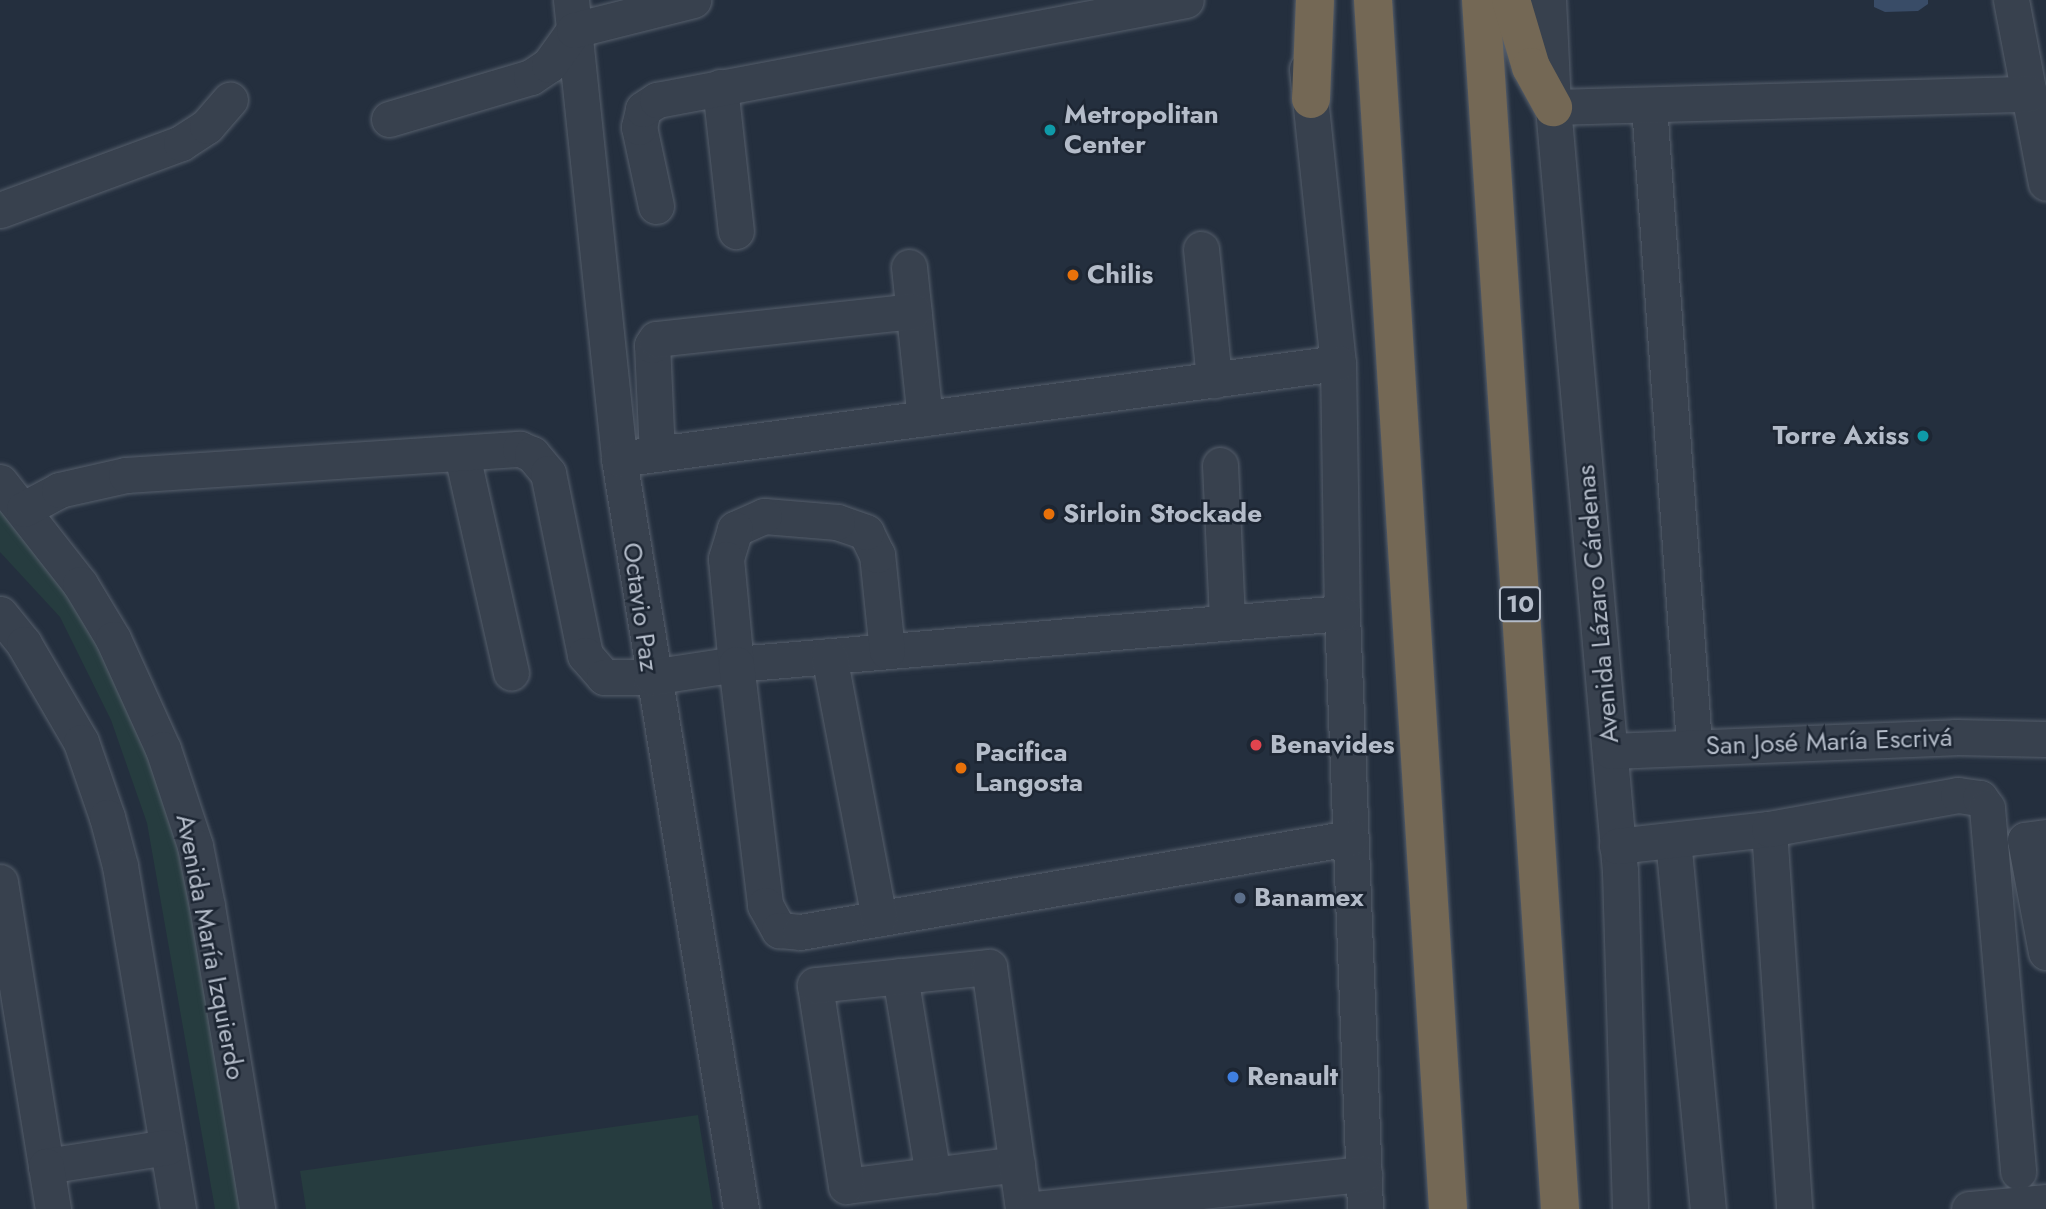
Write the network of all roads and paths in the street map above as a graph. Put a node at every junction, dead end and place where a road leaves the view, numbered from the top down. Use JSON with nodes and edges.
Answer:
{"nodes":[{"id":1,"x":693,"y":0,"type":"edge"},
{"id":2,"x":1186,"y":0,"type":"edge"},
{"id":3,"x":1298,"y":0,"type":"edge"},
{"id":4,"x":1315,"y":0,"type":"edge"},
{"id":5,"x":1373,"y":0,"type":"edge"},
{"id":6,"x":1481,"y":0,"type":"edge"},
{"id":7,"x":1511,"y":0,"type":"edge"},
{"id":8,"x":1548,"y":0,"type":"edge"},
{"id":9,"x":2022,"y":5,"type":"edge"},
{"id":10,"x":591,"y":13,"type":"edge"},
{"id":11,"x":720,"y":88,"type":"junction"},
{"id":12,"x":2031,"y":94,"type":"junction"},
{"id":13,"x":1311,"y":99,"type":"junction"},
{"id":14,"x":230,"y":100,"type":"dead end"},
{"id":15,"x":1649,"y":106,"type":"junction"},
{"id":16,"x":1553,"y":107,"type":"junction"},
{"id":17,"x":390,"y":118,"type":"dead end"},
{"id":18,"x":2046,"y":183,"type":"edge"},
{"id":19,"x":656,"y":206,"type":"dead end"},
{"id":20,"x":0,"y":211,"type":"edge"},
{"id":21,"x":736,"y":231,"type":"dead end"},
{"id":22,"x":1201,"y":249,"type":"dead end"},
{"id":23,"x":909,"y":267,"type":"dead end"},
{"id":24,"x":913,"y":311,"type":"junction"},
{"id":25,"x":1338,"y":363,"type":"junction"},
{"id":26,"x":1214,"y":380,"type":"junction"},
{"id":27,"x":925,"y":418,"type":"junction"},
{"id":28,"x":657,"y":454,"type":"junction"},
{"id":29,"x":462,"y":455,"type":"junction"},
{"id":30,"x":618,"y":459,"type":"junction"},
{"id":31,"x":1220,"y":464,"type":"dead end"},
{"id":32,"x":0,"y":482,"type":"edge"},
{"id":33,"x":23,"y":509,"type":"junction"},
{"id":34,"x":1342,"y":613,"type":"junction"},
{"id":35,"x":0,"y":614,"type":"edge"},
{"id":36,"x":1227,"y":622,"type":"junction"},
{"id":37,"x":887,"y":651,"type":"junction"},
{"id":38,"x":829,"y":656,"type":"junction"},
{"id":39,"x":736,"y":664,"type":"junction"},
{"id":40,"x":510,"y":673,"type":"dead end"},
{"id":41,"x":650,"y":677,"type":"junction"},
{"id":42,"x":2046,"y":739,"type":"edge"},
{"id":43,"x":1694,"y":746,"type":"junction"},
{"id":44,"x":1611,"y":751,"type":"junction"},
{"id":45,"x":1769,"y":829,"type":"junction"},
{"id":46,"x":2046,"y":837,"type":"edge"},
{"id":47,"x":1350,"y":838,"type":"junction"},
{"id":48,"x":1675,"y":851,"type":"junction"},
{"id":49,"x":1618,"y":858,"type":"junction"},
{"id":50,"x":0,"y":882,"type":"edge"},
{"id":51,"x":879,"y":918,"type":"junction"},
{"id":52,"x":2046,"y":953,"type":"edge"},
{"id":53,"x":900,"y":976,"type":"junction"},
{"id":54,"x":168,"y":1147,"type":"junction"},
{"id":55,"x":1017,"y":1164,"type":"junction"},
{"id":56,"x":46,"y":1166,"type":"junction"},
{"id":57,"x":2018,"y":1172,"type":"dead end"},
{"id":58,"x":1364,"y":1174,"type":"junction"},
{"id":59,"x":933,"y":1175,"type":"junction"},
{"id":60,"x":2046,"y":1202,"type":"edge"},
{"id":61,"x":53,"y":1209,"type":"edge"},
{"id":62,"x":178,"y":1209,"type":"edge"},
{"id":63,"x":257,"y":1209,"type":"edge"},
{"id":64,"x":741,"y":1209,"type":"edge"},
{"id":65,"x":1023,"y":1209,"type":"edge"},
{"id":66,"x":1034,"y":1209,"type":"edge"},
{"id":67,"x":1365,"y":1209,"type":"edge"},
{"id":68,"x":1448,"y":1209,"type":"edge"},
{"id":69,"x":1560,"y":1209,"type":"edge"},
{"id":70,"x":1630,"y":1209,"type":"edge"},
{"id":71,"x":1708,"y":1209,"type":"edge"},
{"id":72,"x":1794,"y":1209,"type":"edge"},
{"id":73,"x":1969,"y":1209,"type":"edge"}],
"edges":[{"from":1,"to":10,"type":"street"},
{"from":2,"to":11,"type":"street"},
{"from":3,"to":13,"type":"street"},
{"from":4,"to":13,"type":"highway"},
{"from":5,"to":68,"type":"highway"},
{"from":6,"to":69,"type":"highway","number":"10"},
{"from":7,"to":16,"type":"highway"},
{"from":8,"to":16,"type":"street","name":"Avenida Lázaro Cárdenas"},
{"from":9,"to":12,"type":"street"},
{"from":10,"to":17,"type":"street"},
{"from":10,"to":30,"type":"street","name":"Octavio Paz"},
{"from":11,"to":19,"type":"street"},
{"from":11,"to":21,"type":"street"},
{"from":12,"to":15,"type":"street"},
{"from":12,"to":18,"type":"street"},
{"from":13,"to":25,"type":"street"},
{"from":14,"to":20,"type":"street"},
{"from":15,"to":16,"type":"street"},
{"from":15,"to":43,"type":"street"},
{"from":16,"to":44,"type":"street","name":"Avenida Lázaro Cárdenas"},
{"from":22,"to":26,"type":"street"},
{"from":23,"to":24,"type":"street"},
{"from":24,"to":27,"type":"street"},
{"from":24,"to":28,"type":"street"},
{"from":25,"to":26,"type":"street"},
{"from":25,"to":34,"type":"street"},
{"from":26,"to":27,"type":"street"},
{"from":27,"to":28,"type":"street"},
{"from":28,"to":30,"type":"street"},
{"from":29,"to":33,"type":"street"},
{"from":29,"to":40,"type":"street"},
{"from":29,"to":41,"type":"street"},
{"from":30,"to":41,"type":"street","name":"Octavio Paz"},
{"from":31,"to":36,"type":"street"},
{"from":32,"to":33,"type":"street","name":"Avenida María Izquierdo"},
{"from":33,"to":63,"type":"street","name":"Avenida María Izquierdo"},
{"from":34,"to":36,"type":"street"},
{"from":34,"to":47,"type":"street"},
{"from":35,"to":54,"type":"street"},
{"from":36,"to":37,"type":"street"},
{"from":37,"to":38,"type":"street"},
{"from":37,"to":39,"type":"street"},
{"from":38,"to":39,"type":"street"},
{"from":38,"to":51,"type":"street"},
{"from":39,"to":41,"type":"street"},
{"from":39,"to":51,"type":"street"},
{"from":41,"to":64,"type":"street","name":"Octavio Paz"},
{"from":42,"to":43,"type":"street","name":"San José María Escrivá"},
{"from":43,"to":44,"type":"street","name":"San José María Escrivá"},
{"from":44,"to":49,"type":"street","name":"Avenida Lázaro Cárdenas"},
{"from":45,"to":48,"type":"street"},
{"from":45,"to":57,"type":"street"},
{"from":45,"to":72,"type":"street"},
{"from":46,"to":52,"type":"street"},
{"from":47,"to":51,"type":"street"},
{"from":47,"to":58,"type":"street"},
{"from":48,"to":49,"type":"street"},
{"from":48,"to":71,"type":"street"},
{"from":49,"to":70,"type":"street","name":"Avenida Lázaro Cárdenas"},
{"from":50,"to":56,"type":"street"},
{"from":53,"to":55,"type":"street"},
{"from":53,"to":59,"type":"street"},
{"from":53,"to":59,"type":"street"},
{"from":54,"to":56,"type":"street"},
{"from":54,"to":62,"type":"street"},
{"from":55,"to":59,"type":"street"},
{"from":55,"to":65,"type":"street"},
{"from":56,"to":61,"type":"street"},
{"from":58,"to":66,"type":"street"},
{"from":58,"to":67,"type":"street"},
{"from":60,"to":73,"type":"street"}]}
